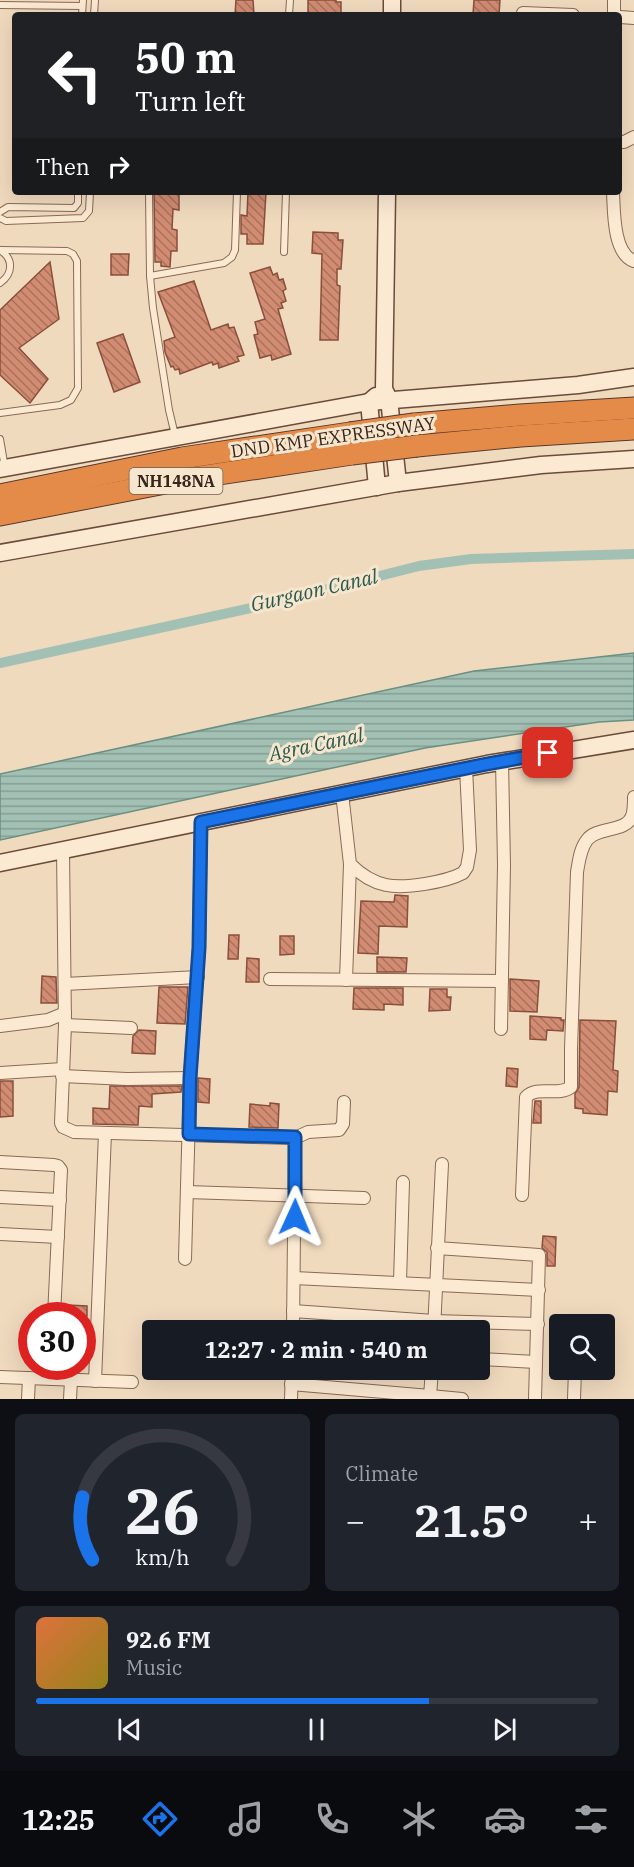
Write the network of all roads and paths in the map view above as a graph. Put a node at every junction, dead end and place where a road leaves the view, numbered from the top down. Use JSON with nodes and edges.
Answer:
{"nodes":[{"id":1,"x":82,"y":3,"type":"edge"},
{"id":2,"x":0,"y":5,"type":"edge"},
{"id":3,"x":78,"y":195,"type":"edge"},
{"id":4,"x":90,"y":195,"type":"edge"},
{"id":5,"x":149,"y":195,"type":"edge"},
{"id":6,"x":237,"y":195,"type":"edge"},
{"id":7,"x":286,"y":195,"type":"edge"},
{"id":8,"x":387,"y":195,"type":"edge"},
{"id":9,"x":613,"y":195,"type":"edge"},
{"id":10,"x":0,"y":212,"type":"edge"},
{"id":11,"x":0,"y":218,"type":"edge"},
{"id":12,"x":0,"y":250,"type":"edge"},
{"id":13,"x":284,"y":252,"type":"dead end"},
{"id":14,"x":634,"y":261,"type":"edge"},
{"id":15,"x":150,"y":276,"type":"junction"},
{"id":16,"x":0,"y":283,"type":"edge"},
{"id":17,"x":634,"y":377,"type":"edge"},
{"id":18,"x":387,"y":394,"type":"junction"},
{"id":19,"x":369,"y":402,"type":"junction"},
{"id":20,"x":634,"y":408,"type":"edge"},
{"id":21,"x":0,"y":413,"type":"edge"},
{"id":22,"x":634,"y":429,"type":"edge"},
{"id":23,"x":175,"y":436,"type":"junction"},
{"id":24,"x":0,"y":439,"type":"edge"},
{"id":25,"x":351,"y":443,"type":"junction"},
{"id":26,"x":634,"y":459,"type":"edge"},
{"id":27,"x":3,"y":469,"type":"edge"},
{"id":28,"x":398,"y":483,"type":"junction"},
{"id":29,"x":377,"y":487,"type":"junction"},
{"id":30,"x":0,"y":495,"type":"edge"},
{"id":31,"x":0,"y":515,"type":"edge"},
{"id":32,"x":0,"y":553,"type":"edge"},
{"id":33,"x":634,"y":740,"type":"edge"},
{"id":34,"x":502,"y":761,"type":"junction"},
{"id":35,"x":466,"y":768,"type":"junction"},
{"id":36,"x":342,"y":793,"type":"junction"},
{"id":37,"x":634,"y":797,"type":"edge"},
{"id":38,"x":201,"y":822,"type":"junction"},
{"id":39,"x":63,"y":850,"type":"junction"},
{"id":40,"x":0,"y":863,"type":"edge"},
{"id":41,"x":350,"y":864,"type":"junction"},
{"id":42,"x":198,"y":977,"type":"junction"},
{"id":43,"x":270,"y":979,"type":"dead end"},
{"id":44,"x":346,"y":980,"type":"junction"},
{"id":45,"x":502,"y":981,"type":"junction"},
{"id":46,"x":65,"y":984,"type":"junction"},
{"id":47,"x":65,"y":1019,"type":"junction"},
{"id":48,"x":0,"y":1026,"type":"edge"},
{"id":49,"x":131,"y":1028,"type":"dead end"},
{"id":50,"x":501,"y":1029,"type":"dead end"},
{"id":51,"x":0,"y":1073,"type":"edge"},
{"id":52,"x":62,"y":1073,"type":"junction"},
{"id":53,"x":190,"y":1078,"type":"junction"},
{"id":54,"x":344,"y":1102,"type":"dead end"},
{"id":55,"x":105,"y":1133,"type":"junction"},
{"id":56,"x":189,"y":1134,"type":"junction"},
{"id":57,"x":295,"y":1137,"type":"junction"},
{"id":58,"x":0,"y":1162,"type":"edge"},
{"id":59,"x":442,"y":1164,"type":"dead end"},
{"id":60,"x":403,"y":1182,"type":"dead end"},
{"id":61,"x":187,"y":1192,"type":"junction"},
{"id":62,"x":522,"y":1195,"type":"dead end"},
{"id":63,"x":296,"y":1196,"type":"junction"},
{"id":64,"x":0,"y":1197,"type":"edge"},
{"id":65,"x":364,"y":1198,"type":"dead end"},
{"id":66,"x":60,"y":1200,"type":"junction"},
{"id":67,"x":0,"y":1234,"type":"edge"},
{"id":68,"x":58,"y":1237,"type":"junction"},
{"id":69,"x":437,"y":1248,"type":"junction"},
{"id":70,"x":185,"y":1259,"type":"dead end"},
{"id":71,"x":294,"y":1278,"type":"junction"},
{"id":72,"x":400,"y":1282,"type":"junction"},
{"id":73,"x":436,"y":1284,"type":"junction"},
{"id":74,"x":539,"y":1290,"type":"junction"},
{"id":75,"x":55,"y":1302,"type":"edge"},
{"id":76,"x":293,"y":1311,"type":"junction"},
{"id":77,"x":293,"y":1320,"type":"edge"},
{"id":78,"x":378,"y":1320,"type":"edge"},
{"id":79,"x":434,"y":1320,"type":"edge"},
{"id":80,"x":538,"y":1324,"type":"junction"},
{"id":81,"x":490,"y":1325,"type":"edge"},
{"id":82,"x":490,"y":1360,"type":"edge"},
{"id":83,"x":536,"y":1362,"type":"junction"},
{"id":84,"x":0,"y":1377,"type":"edge"},
{"id":85,"x":18,"y":1378,"type":"edge"},
{"id":86,"x":29,"y":1380,"type":"edge"},
{"id":87,"x":71,"y":1380,"type":"joint"},
{"id":88,"x":291,"y":1380,"type":"edge"},
{"id":89,"x":431,"y":1380,"type":"edge"},
{"id":90,"x":575,"y":1380,"type":"edge"},
{"id":91,"x":95,"y":1381,"type":"junction"},
{"id":92,"x":132,"y":1382,"type":"dead end"},
{"id":93,"x":291,"y":1384,"type":"junction"},
{"id":94,"x":430,"y":1396,"type":"junction"},
{"id":95,"x":28,"y":1399,"type":"edge"},
{"id":96,"x":70,"y":1399,"type":"edge"},
{"id":97,"x":291,"y":1399,"type":"edge"},
{"id":98,"x":455,"y":1399,"type":"edge"},
{"id":99,"x":535,"y":1399,"type":"edge"},
{"id":100,"x":574,"y":1399,"type":"edge"}],
"edges":[{"from":1,"to":2,"type":"lane"},
{"from":3,"to":10,"type":"lane"},
{"from":4,"to":11,"type":"lane"},
{"from":5,"to":15,"type":"lane"},
{"from":6,"to":15,"type":"lane"},
{"from":7,"to":13,"type":"lane"},
{"from":8,"to":18,"type":"street"},
{"from":9,"to":14,"type":"street"},
{"from":12,"to":16,"type":"lane"},
{"from":12,"to":21,"type":"lane"},
{"from":15,"to":23,"type":"lane"},
{"from":17,"to":18,"type":"street"},
{"from":18,"to":19,"type":"street"},
{"from":18,"to":28,"type":"street"},
{"from":19,"to":23,"type":"street"},
{"from":19,"to":29,"type":"street"},
{"from":20,"to":25,"type":"highway","name":"DND KMP EXPRESSWAY","number":"NH148NA","bridge":true},
{"from":22,"to":25,"type":"highway","name":"DND KMP EXPRESSWAY","number":"NH148NA","bridge":true},
{"from":23,"to":27,"type":"street"},
{"from":24,"to":27,"type":"lane"},
{"from":25,"to":30,"type":"highway","name":"DND KMP EXPRESSWAY","number":"NH148NA"},
{"from":25,"to":31,"type":"highway","name":"DND KMP EXPRESSWAY","number":"NH148NA"},
{"from":26,"to":28,"type":"street"},
{"from":28,"to":29,"type":"street"},
{"from":29,"to":32,"type":"street"},
{"from":33,"to":34,"type":"street"},
{"from":34,"to":35,"type":"street"},
{"from":34,"to":45,"type":"street"},
{"from":35,"to":36,"type":"street"},
{"from":35,"to":41,"type":"street"},
{"from":36,"to":38,"type":"street"},
{"from":36,"to":41,"type":"street"},
{"from":37,"to":62,"type":"street"},
{"from":38,"to":39,"type":"street"},
{"from":38,"to":42,"type":"street"},
{"from":39,"to":40,"type":"street"},
{"from":39,"to":46,"type":"street"},
{"from":41,"to":44,"type":"street"},
{"from":42,"to":46,"type":"street"},
{"from":42,"to":53,"type":"street"},
{"from":43,"to":44,"type":"street"},
{"from":44,"to":45,"type":"street"},
{"from":45,"to":50,"type":"street"},
{"from":46,"to":47,"type":"street"},
{"from":47,"to":48,"type":"street"},
{"from":47,"to":49,"type":"street"},
{"from":47,"to":52,"type":"street"},
{"from":51,"to":52,"type":"street"},
{"from":52,"to":53,"type":"street"},
{"from":52,"to":55,"type":"street"},
{"from":53,"to":56,"type":"street"},
{"from":54,"to":57,"type":"street"},
{"from":55,"to":56,"type":"street"},
{"from":55,"to":91,"type":"street"},
{"from":56,"to":57,"type":"street"},
{"from":56,"to":61,"type":"street"},
{"from":57,"to":63,"type":"street"},
{"from":58,"to":66,"type":"street"},
{"from":59,"to":69,"type":"street"},
{"from":60,"to":72,"type":"street"},
{"from":61,"to":63,"type":"street"},
{"from":61,"to":70,"type":"street"},
{"from":63,"to":65,"type":"street"},
{"from":63,"to":71,"type":"street"},
{"from":64,"to":66,"type":"street"},
{"from":66,"to":68,"type":"street"},
{"from":67,"to":68,"type":"street"},
{"from":68,"to":75,"type":"street"},
{"from":69,"to":73,"type":"street"},
{"from":69,"to":74,"type":"street"},
{"from":71,"to":72,"type":"street"},
{"from":71,"to":76,"type":"street"},
{"from":72,"to":73,"type":"street"},
{"from":73,"to":74,"type":"street"},
{"from":73,"to":79,"type":"street"},
{"from":74,"to":80,"type":"street"},
{"from":76,"to":77,"type":"street"},
{"from":76,"to":78,"type":"street"},
{"from":80,"to":81,"type":"street"},
{"from":80,"to":83,"type":"street"},
{"from":82,"to":83,"type":"street"},
{"from":83,"to":99,"type":"street"},
{"from":84,"to":85,"type":"street"},
{"from":86,"to":95,"type":"street"},
{"from":87,"to":91,"type":"street"},
{"from":87,"to":96,"type":"street"},
{"from":88,"to":93,"type":"street"},
{"from":89,"to":94,"type":"street"},
{"from":90,"to":100,"type":"street"},
{"from":91,"to":92,"type":"street"},
{"from":93,"to":94,"type":"street"},
{"from":93,"to":97,"type":"street"},
{"from":94,"to":98,"type":"street"}]}
